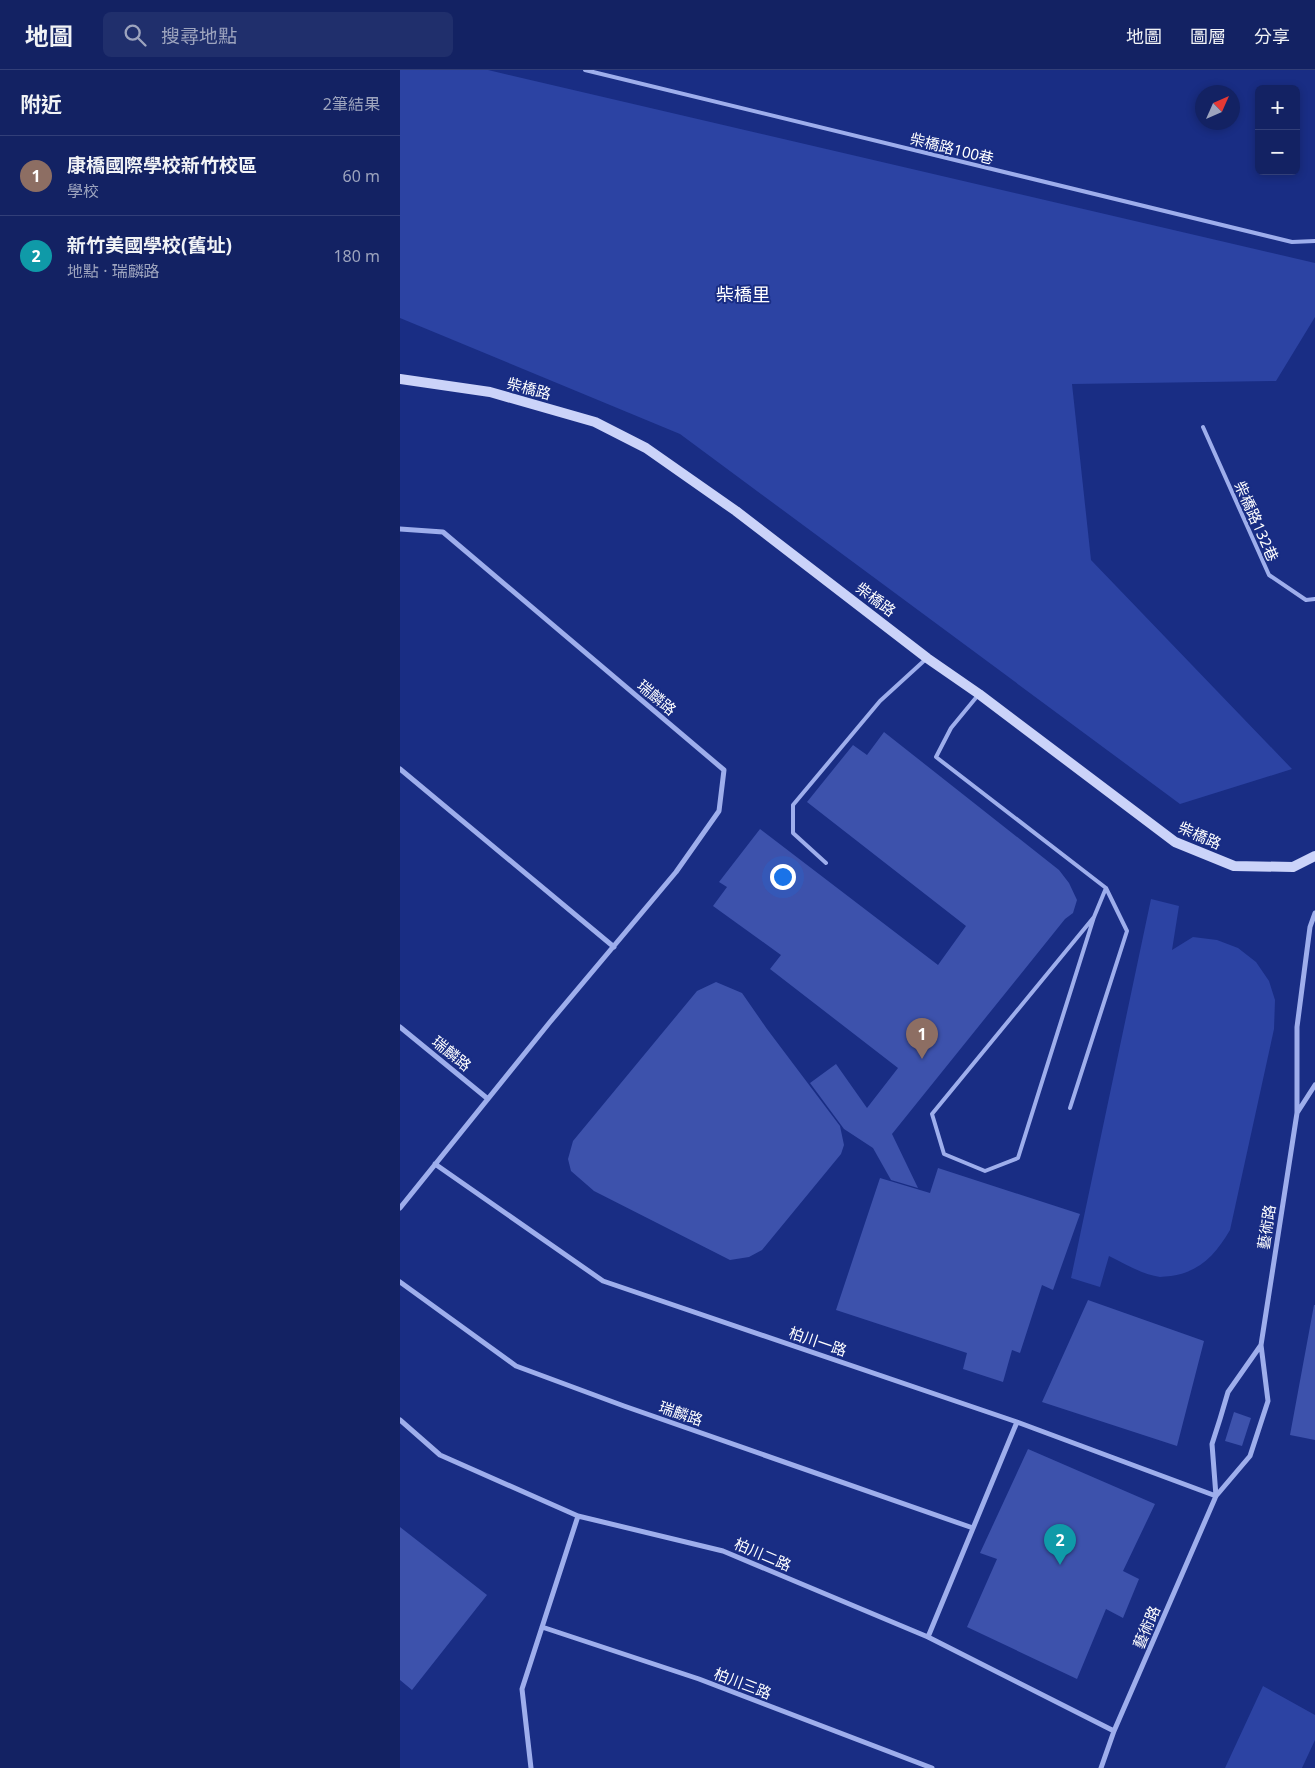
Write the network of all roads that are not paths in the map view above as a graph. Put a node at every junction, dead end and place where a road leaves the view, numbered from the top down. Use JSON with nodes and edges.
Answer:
{"nodes":[{"id":1,"x":585,"y":70,"type":"edge"},
{"id":2,"x":1315,"y":241,"type":"edge"},
{"id":3,"x":400,"y":379,"type":"edge"},
{"id":4,"x":1203,"y":427,"type":"dead end"},
{"id":5,"x":400,"y":529,"type":"edge"},
{"id":6,"x":1315,"y":599,"type":"edge"},
{"id":7,"x":927,"y":658,"type":"junction"},
{"id":8,"x":979,"y":694,"type":"junction"},
{"id":9,"x":400,"y":769,"type":"edge"},
{"id":10,"x":1315,"y":856,"type":"edge"},
{"id":11,"x":826,"y":863,"type":"dead end"},
{"id":12,"x":1106,"y":888,"type":"junction"},
{"id":13,"x":1315,"y":913,"type":"edge"},
{"id":14,"x":1094,"y":917,"type":"junction"},
{"id":15,"x":614,"y":947,"type":"junction"},
{"id":16,"x":400,"y":1027,"type":"edge"},
{"id":17,"x":1315,"y":1085,"type":"edge"},
{"id":18,"x":488,"y":1099,"type":"junction"},
{"id":19,"x":1070,"y":1108,"type":"dead end"},
{"id":20,"x":1297,"y":1113,"type":"junction"},
{"id":21,"x":435,"y":1164,"type":"junction"},
{"id":22,"x":400,"y":1208,"type":"edge"},
{"id":23,"x":400,"y":1282,"type":"edge"},
{"id":24,"x":1261,"y":1345,"type":"junction"},
{"id":25,"x":400,"y":1420,"type":"edge"},
{"id":26,"x":1016,"y":1422,"type":"junction"},
{"id":27,"x":1216,"y":1496,"type":"junction"},
{"id":28,"x":578,"y":1516,"type":"junction"},
{"id":29,"x":973,"y":1528,"type":"junction"},
{"id":30,"x":542,"y":1627,"type":"junction"},
{"id":31,"x":928,"y":1637,"type":"junction"},
{"id":32,"x":1114,"y":1731,"type":"junction"},
{"id":33,"x":531,"y":1768,"type":"edge"},
{"id":34,"x":932,"y":1768,"type":"edge"},
{"id":35,"x":1101,"y":1768,"type":"edge"}],
"edges":[{"from":1,"to":2,"type":"lane","name":"柴橋路100巷"},
{"from":3,"to":7,"type":"main road","name":"柴橋路"},
{"from":4,"to":6,"type":"lane","name":"柴橋路132巷"},
{"from":5,"to":15,"type":"street","name":"瑞麟路"},
{"from":7,"to":8,"type":"main road","name":"柴橋路"},
{"from":7,"to":11,"type":"lane"},
{"from":8,"to":10,"type":"main road","name":"柴橋路"},
{"from":8,"to":12,"type":"lane"},
{"from":9,"to":15,"type":"street"},
{"from":12,"to":14,"type":"lane"},
{"from":12,"to":19,"type":"lane"},
{"from":13,"to":20,"type":"street","name":"藝術路"},
{"from":14,"to":14,"type":"lane"},
{"from":15,"to":18,"type":"street","name":"瑞麟路"},
{"from":16,"to":18,"type":"street","name":"瑞麟路"},
{"from":17,"to":20,"type":"street","name":"藝術路"},
{"from":18,"to":21,"type":"street","name":"瑞麟路"},
{"from":20,"to":24,"type":"street","name":"藝術路"},
{"from":21,"to":22,"type":"street","name":"瑞麟路"},
{"from":21,"to":26,"type":"street","name":"柏川一路"},
{"from":23,"to":29,"type":"street","name":"瑞麟路"},
{"from":24,"to":27,"type":"street","name":"藝術路"},
{"from":24,"to":27,"type":"street","name":"藝術路"},
{"from":25,"to":28,"type":"street","name":"柏川二路"},
{"from":26,"to":27,"type":"street","name":"柏川一路"},
{"from":26,"to":29,"type":"street"},
{"from":27,"to":32,"type":"street","name":"藝術路"},
{"from":28,"to":30,"type":"street"},
{"from":28,"to":31,"type":"street","name":"柏川二路"},
{"from":29,"to":31,"type":"street"},
{"from":30,"to":33,"type":"street"},
{"from":30,"to":34,"type":"street","name":"柏川三路"},
{"from":31,"to":32,"type":"street","name":"柏川二路"},
{"from":32,"to":35,"type":"street","name":"藝術路"}]}
